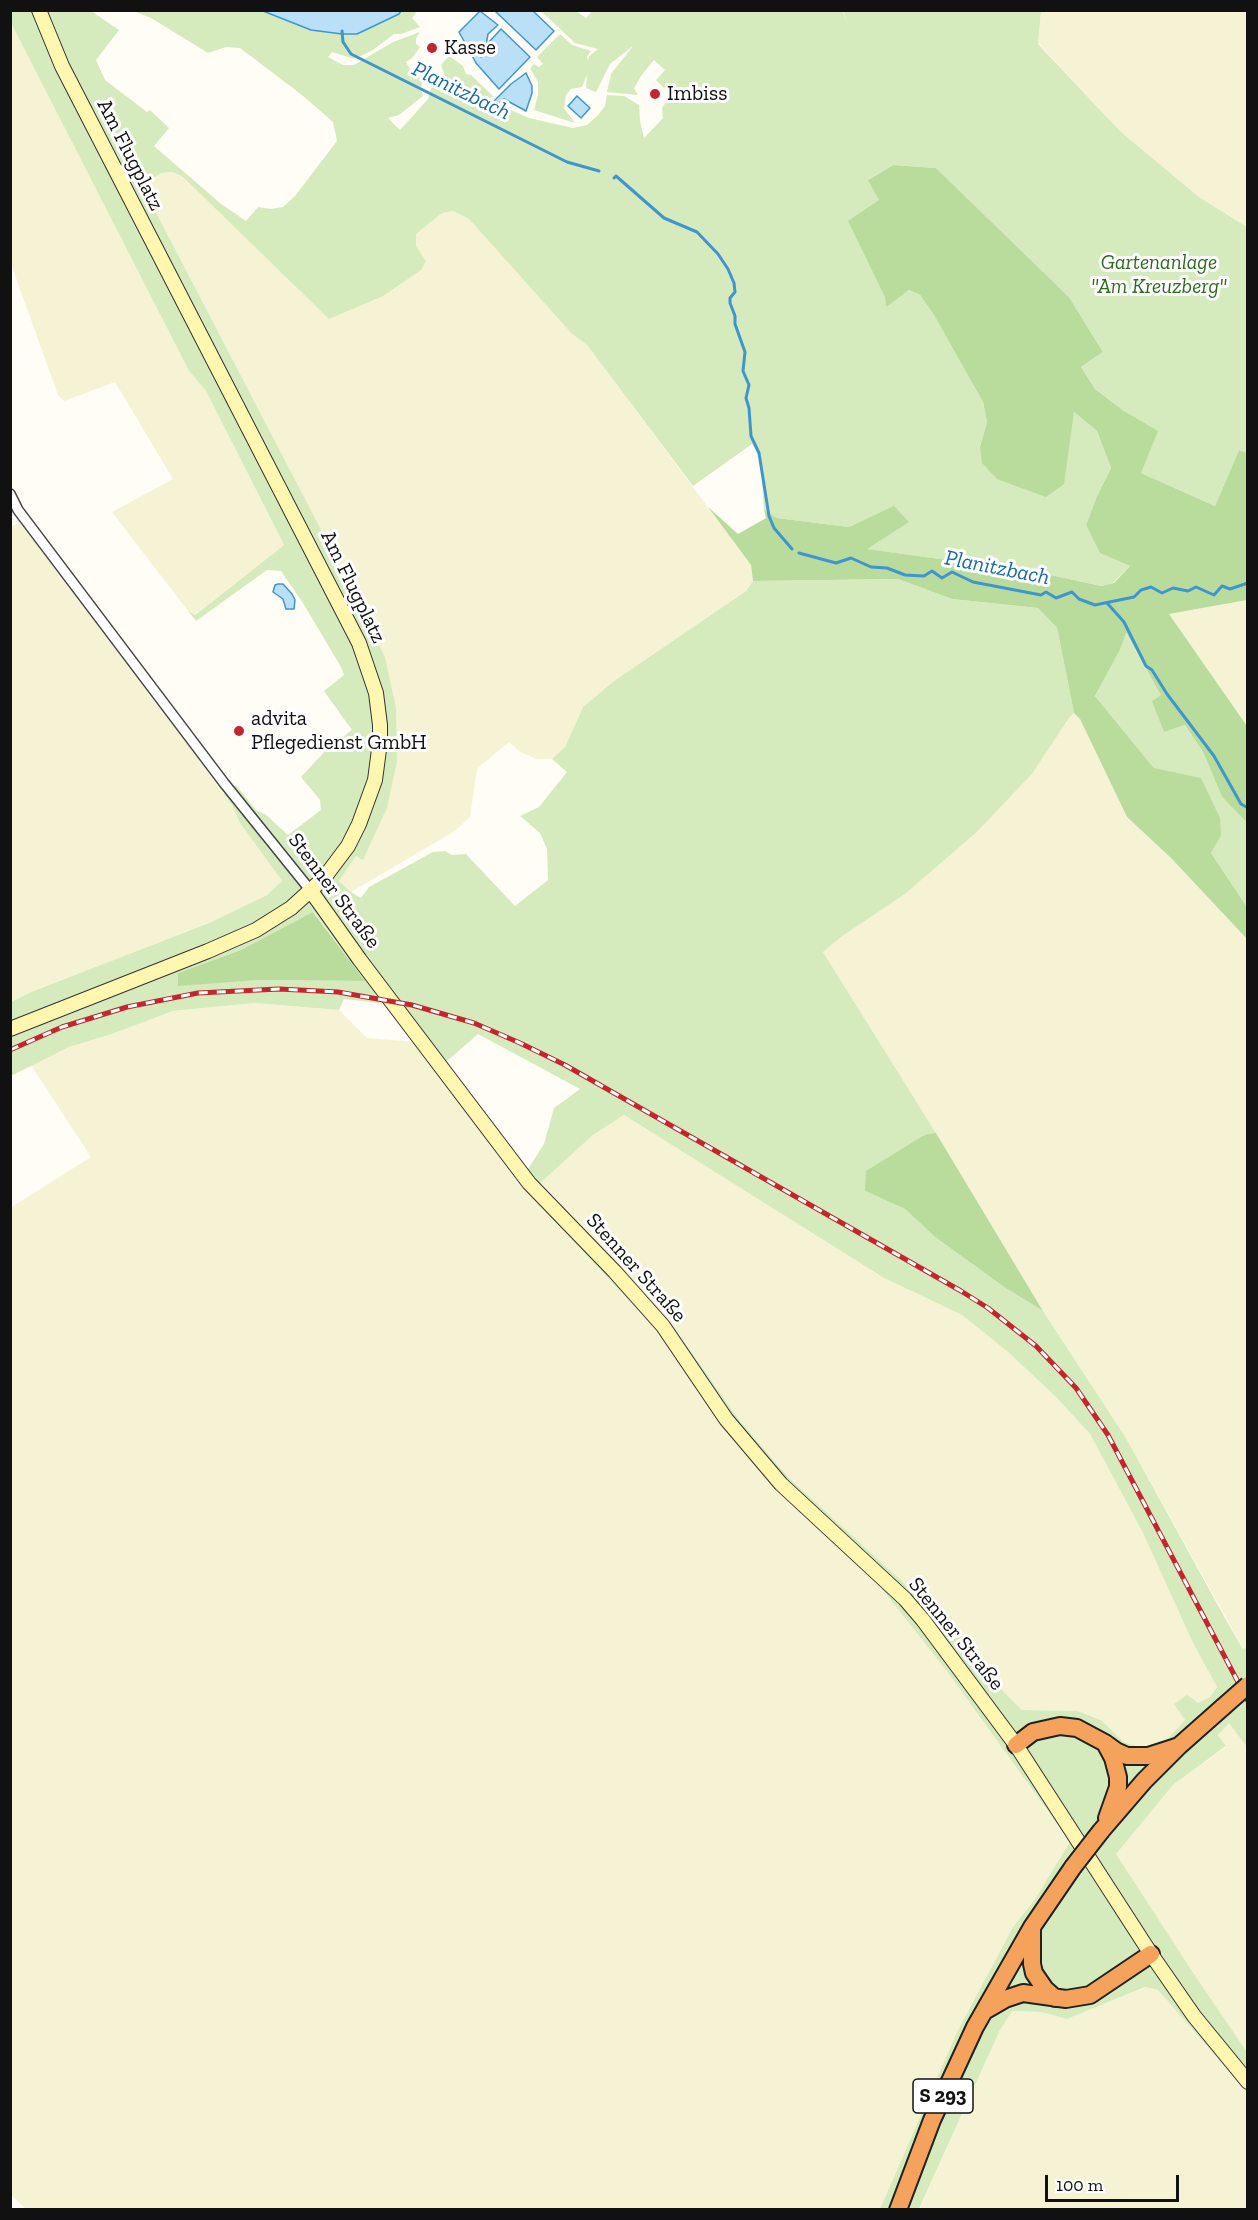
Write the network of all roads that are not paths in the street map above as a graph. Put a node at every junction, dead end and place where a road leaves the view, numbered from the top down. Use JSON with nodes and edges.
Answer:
{"nodes":[{"id":1,"x":39,"y":10,"type":"edge"},
{"id":2,"x":10,"y":494,"type":"edge"},
{"id":3,"x":311,"y":891,"type":"junction"},
{"id":4,"x":10,"y":1029,"type":"edge"},
{"id":5,"x":1248,"y":1685,"type":"edge"},
{"id":6,"x":1105,"y":1743,"type":"junction"},
{"id":7,"x":1016,"y":1745,"type":"junction"},
{"id":8,"x":1179,"y":1746,"type":"junction"},
{"id":9,"x":1103,"y":1828,"type":"junction"},
{"id":10,"x":1032,"y":1927,"type":"junction"},
{"id":11,"x":1151,"y":1954,"type":"junction"},
{"id":12,"x":1056,"y":1998,"type":"junction"},
{"id":13,"x":983,"y":2012,"type":"junction"},
{"id":14,"x":1248,"y":2082,"type":"edge"},
{"id":15,"x":898,"y":2210,"type":"edge"}],
"edges":[{"from":1,"to":3,"type":"street","name":"Am Flugplatz"},
{"from":2,"to":3,"type":"street","name":"Stenner Straße"},
{"from":3,"to":4,"type":"street","name":"Am Flugplatz"},
{"from":3,"to":7,"type":"street","name":"Stenner Straße"},
{"from":5,"to":8,"type":"highway","number":"S 293","bridge":true},
{"from":6,"to":7,"type":"highway"},
{"from":6,"to":8,"type":"highway"},
{"from":6,"to":9,"type":"highway"},
{"from":7,"to":11,"type":"street","name":"Stenner Straße"},
{"from":8,"to":9,"type":"highway","number":"S 293"},
{"from":9,"to":10,"type":"highway","number":"S 293","bridge":true},
{"from":10,"to":12,"type":"highway"},
{"from":10,"to":13,"type":"highway","number":"S 293"},
{"from":11,"to":12,"type":"highway"},
{"from":11,"to":14,"type":"street","name":"Stenner Straße"},
{"from":12,"to":13,"type":"highway"},
{"from":13,"to":15,"type":"highway","number":"S 293"}]}
